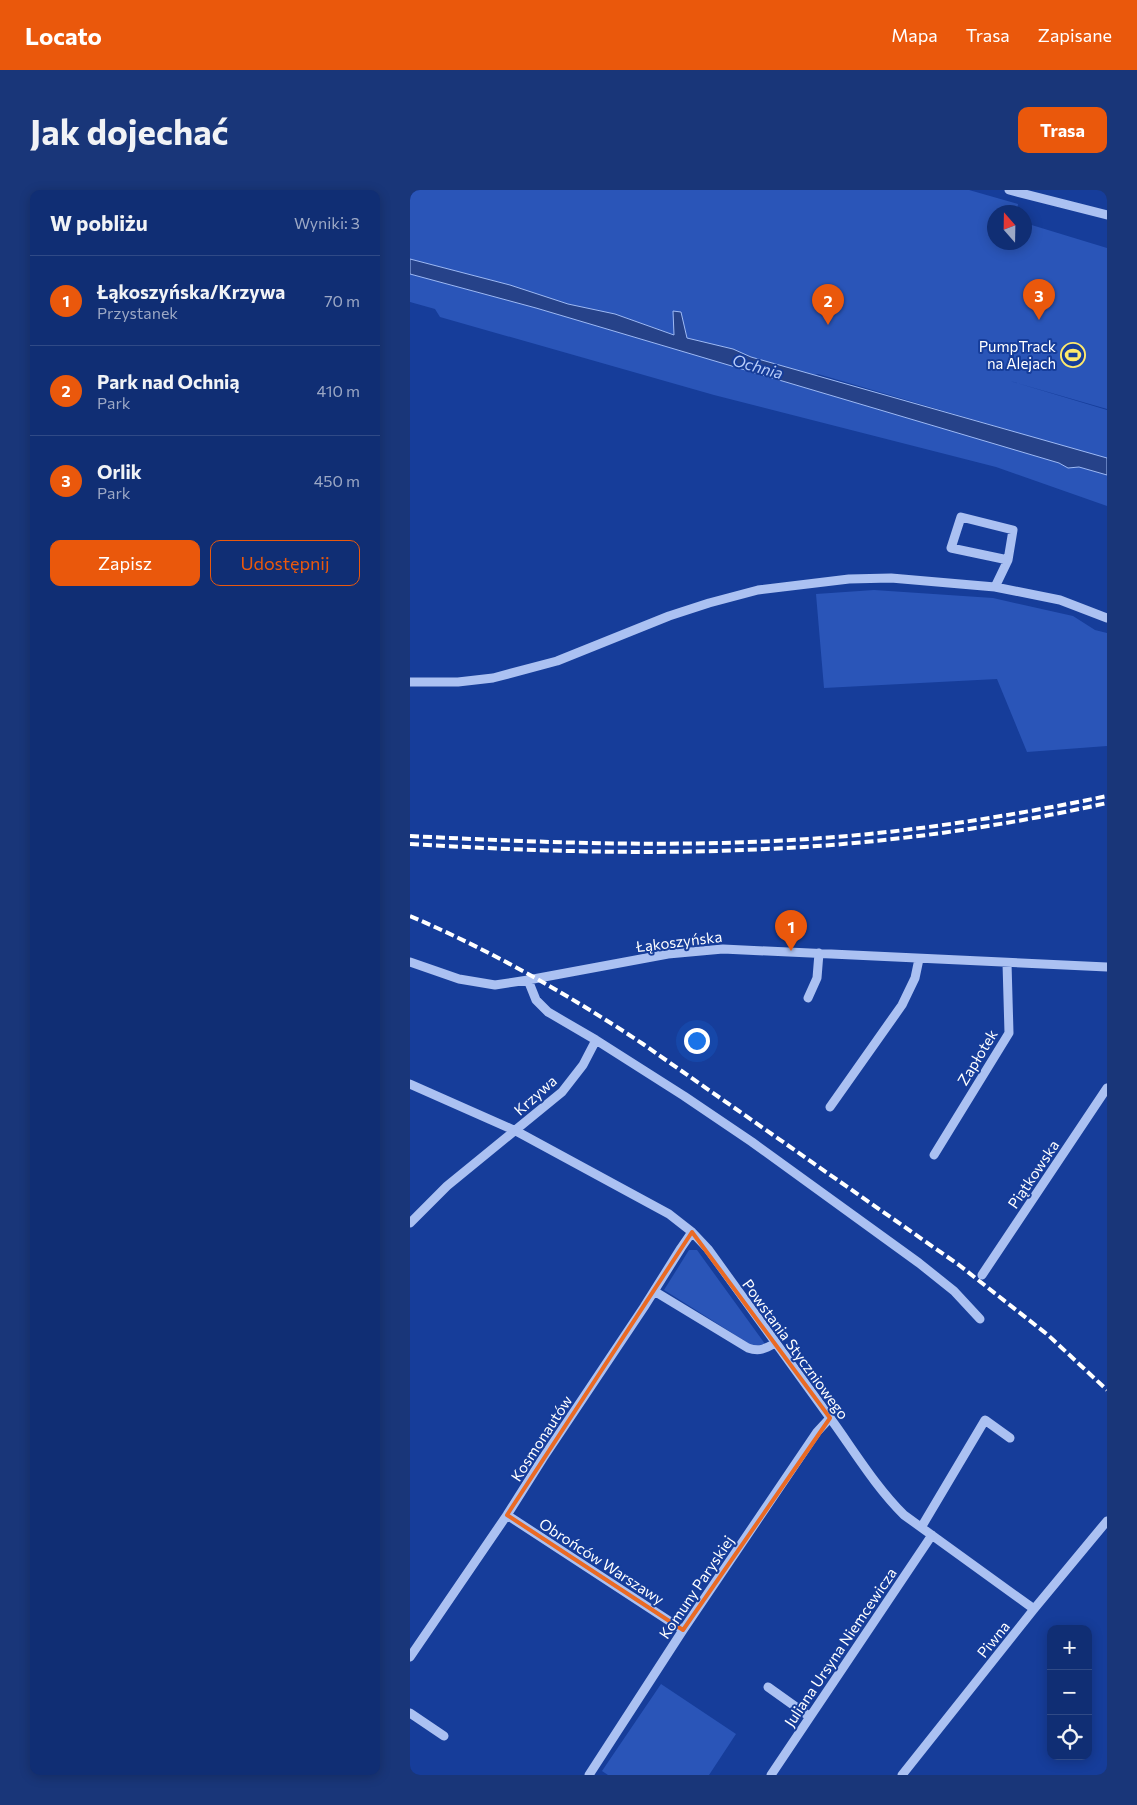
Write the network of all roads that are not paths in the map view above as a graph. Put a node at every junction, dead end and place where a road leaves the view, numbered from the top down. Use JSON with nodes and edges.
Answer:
{"nodes":[{"id":1,"x":1009,"y":190,"type":"edge"},
{"id":2,"x":1107,"y":215,"type":"edge"},
{"id":3,"x":1008,"y":560,"type":"junction"},
{"id":4,"x":995,"y":587,"type":"junction"},
{"id":5,"x":1107,"y":618,"type":"edge"},
{"id":6,"x":410,"y":682,"type":"edge"},
{"id":7,"x":819,"y":953,"type":"junction"},
{"id":8,"x":919,"y":958,"type":"junction"},
{"id":9,"x":410,"y":962,"type":"edge"},
{"id":10,"x":1007,"y":963,"type":"junction"},
{"id":11,"x":1107,"y":967,"type":"edge"},
{"id":12,"x":528,"y":980,"type":"junction"},
{"id":13,"x":808,"y":998,"type":"dead end"},
{"id":14,"x":596,"y":1040,"type":"junction"},
{"id":15,"x":410,"y":1084,"type":"edge"},
{"id":16,"x":1107,"y":1088,"type":"edge"},
{"id":17,"x":830,"y":1107,"type":"dead end"},
{"id":18,"x":516,"y":1131,"type":"junction"},
{"id":19,"x":934,"y":1155,"type":"dead end"},
{"id":20,"x":410,"y":1223,"type":"edge"},
{"id":21,"x":692,"y":1232,"type":"junction"},
{"id":22,"x":982,"y":1275,"type":"dead end"},
{"id":23,"x":654,"y":1291,"type":"junction"},
{"id":24,"x":980,"y":1320,"type":"dead end"},
{"id":25,"x":775,"y":1343,"type":"junction"},
{"id":26,"x":830,"y":1418,"type":"junction"},
{"id":27,"x":1010,"y":1438,"type":"dead end"},
{"id":28,"x":507,"y":1515,"type":"junction"},
{"id":29,"x":1107,"y":1521,"type":"edge"},
{"id":30,"x":922,"y":1526,"type":"junction"},
{"id":31,"x":932,"y":1535,"type":"junction"},
{"id":32,"x":1034,"y":1609,"type":"junction"},
{"id":33,"x":683,"y":1630,"type":"junction"},
{"id":34,"x":410,"y":1657,"type":"edge"},
{"id":35,"x":768,"y":1687,"type":"dead end"},
{"id":36,"x":410,"y":1713,"type":"edge"},
{"id":37,"x":810,"y":1717,"type":"junction"},
{"id":38,"x":444,"y":1736,"type":"dead end"},
{"id":39,"x":904,"y":1774,"type":"edge"},
{"id":40,"x":589,"y":1775,"type":"edge"},
{"id":41,"x":771,"y":1775,"type":"edge"}],
"edges":[{"from":1,"to":2,"type":"street"},
{"from":3,"to":3,"type":"street"},
{"from":3,"to":4,"type":"street"},
{"from":4,"to":5,"type":"street"},
{"from":4,"to":6,"type":"street"},
{"from":7,"to":8,"type":"street","name":"Łąkoszyńska"},
{"from":7,"to":12,"type":"street","name":"Łąkoszyńska"},
{"from":7,"to":13,"type":"street"},
{"from":8,"to":10,"type":"street","name":"Łąkoszyńska"},
{"from":8,"to":17,"type":"street"},
{"from":9,"to":12,"type":"street","name":"Łąkoszyńska"},
{"from":10,"to":11,"type":"street","name":"Łąkoszyńska"},
{"from":10,"to":19,"type":"street","name":"Zapłotek"},
{"from":12,"to":14,"type":"street"},
{"from":14,"to":18,"type":"street","name":"Krzywa"},
{"from":14,"to":24,"type":"street"},
{"from":15,"to":18,"type":"street","name":"Powstania Styczniowego"},
{"from":16,"to":22,"type":"street","name":"Piątkowska"},
{"from":18,"to":20,"type":"street","name":"Krzywa"},
{"from":18,"to":21,"type":"street","name":"Powstania Styczniowego"},
{"from":21,"to":23,"type":"street","name":"Kosmonautów"},
{"from":21,"to":25,"type":"street","name":"Powstania Styczniowego"},
{"from":23,"to":25,"type":"street"},
{"from":23,"to":28,"type":"street","name":"Kosmonautów"},
{"from":25,"to":26,"type":"street","name":"Powstania Styczniowego"},
{"from":26,"to":30,"type":"street","name":"Powstania Styczniowego"},
{"from":26,"to":33,"type":"street","name":"Komuny Paryskiej"},
{"from":27,"to":30,"type":"street"},
{"from":28,"to":33,"type":"street","name":"Obrońców Warszawy"},
{"from":28,"to":34,"type":"street","name":"Kosmonautów"},
{"from":29,"to":32,"type":"street","name":"Piwna"},
{"from":30,"to":31,"type":"street","name":"Powstania Styczniowego"},
{"from":31,"to":32,"type":"street","name":"Powstania Styczniowego"},
{"from":31,"to":37,"type":"street","name":"Juliana Ursyna Niemcewicza"},
{"from":32,"to":39,"type":"street","name":"Piwna"},
{"from":33,"to":40,"type":"street","name":"Komuny Paryskiej"},
{"from":35,"to":37,"type":"street"},
{"from":36,"to":38,"type":"street"},
{"from":37,"to":41,"type":"street","name":"Juliana Ursyna Niemcewicza"}]}
